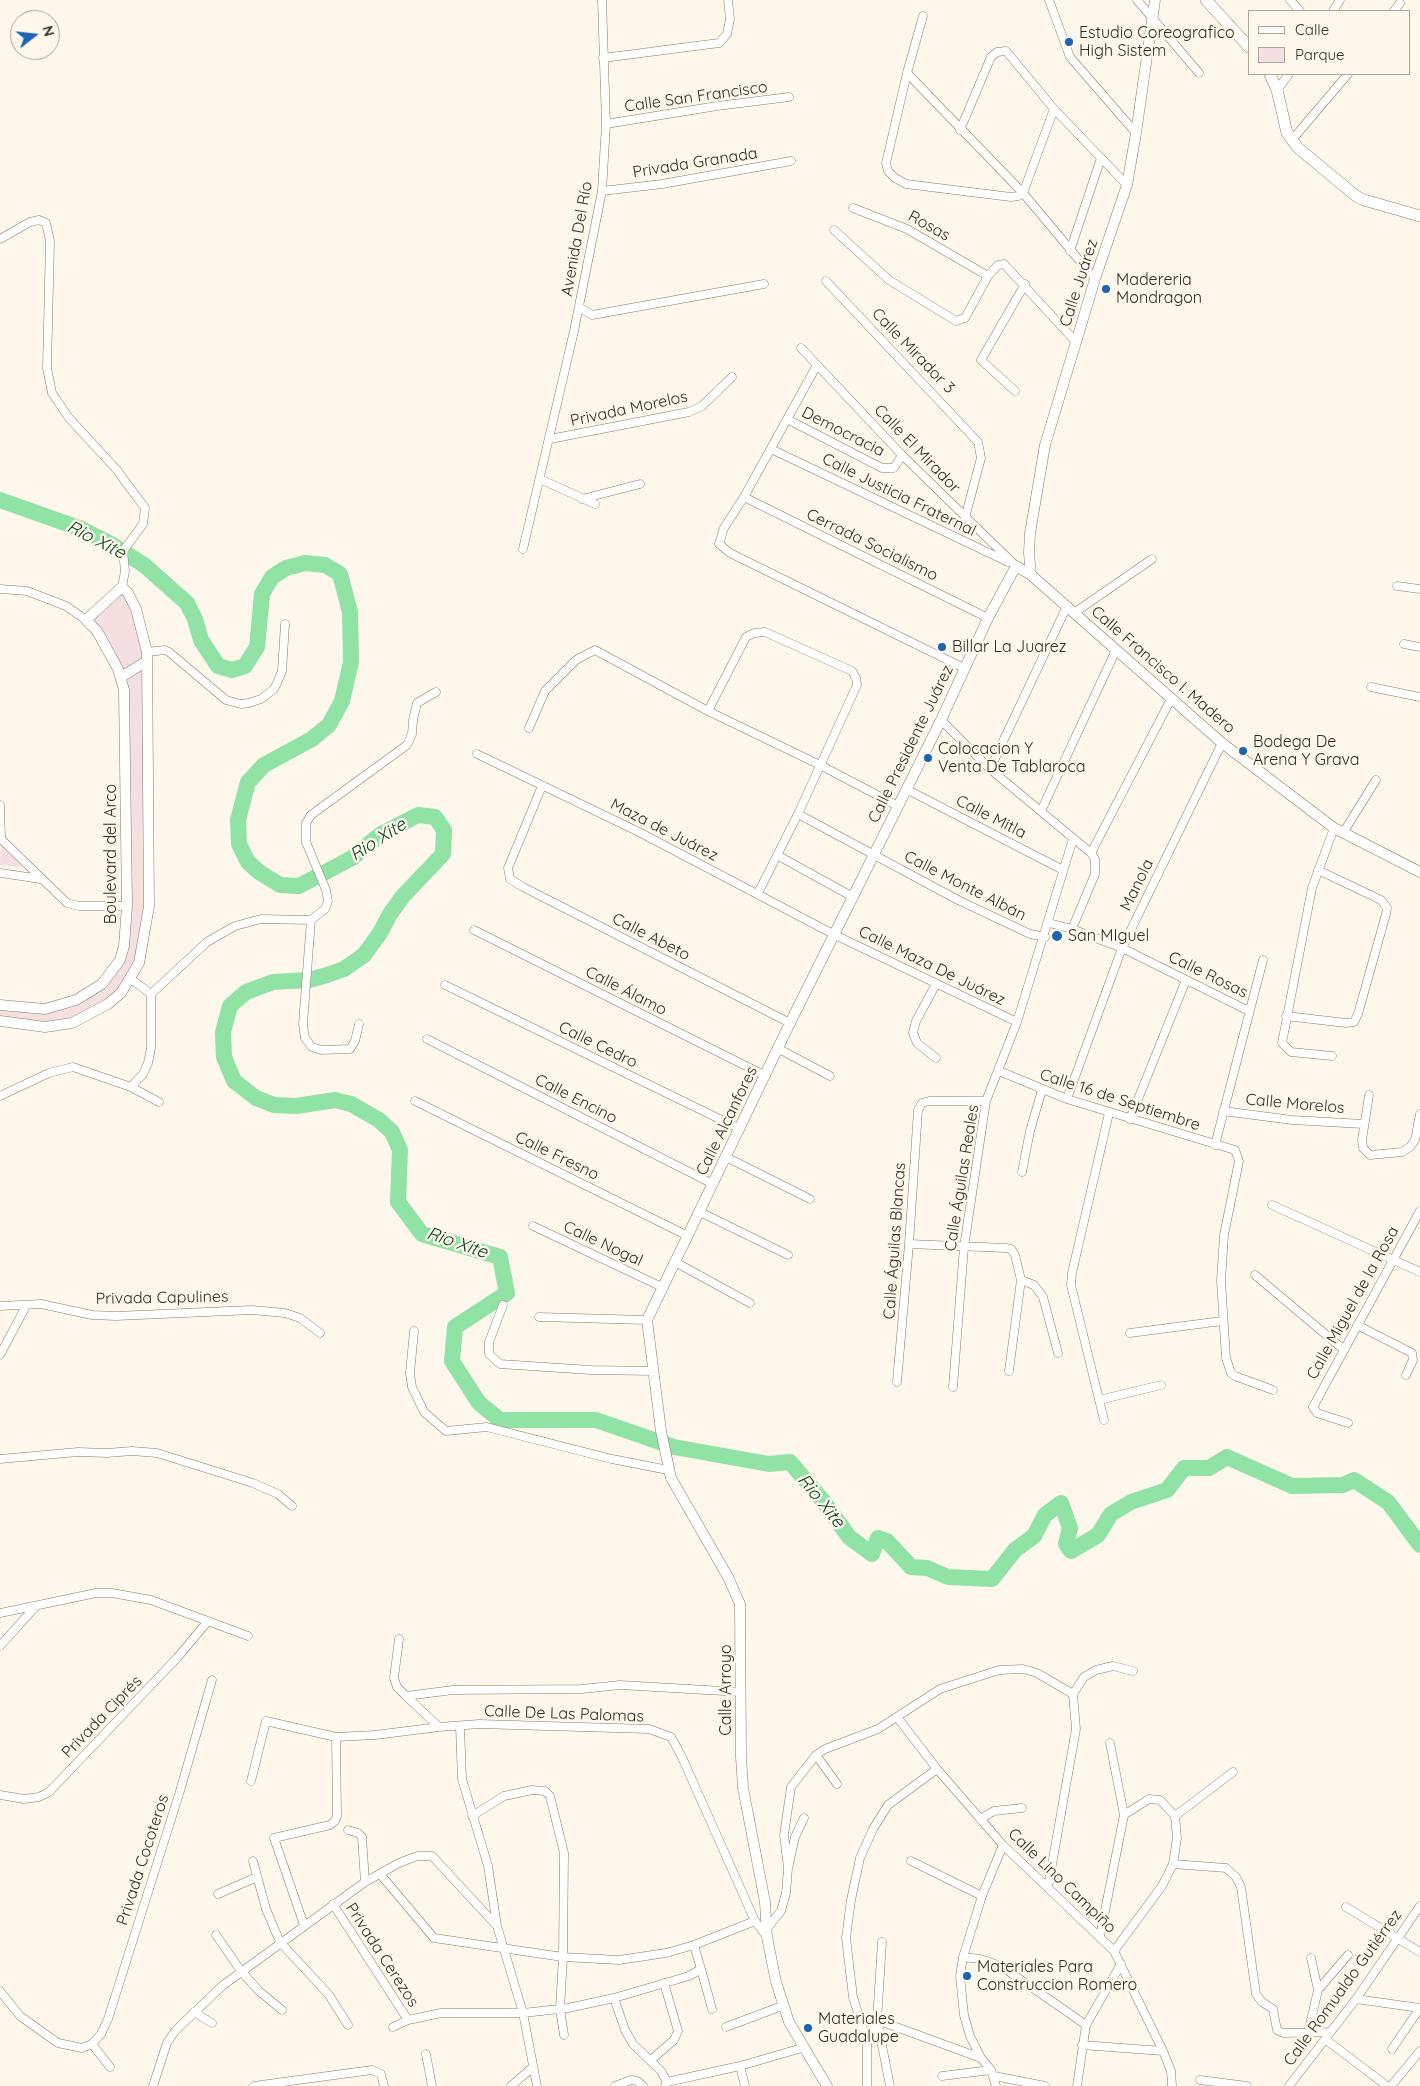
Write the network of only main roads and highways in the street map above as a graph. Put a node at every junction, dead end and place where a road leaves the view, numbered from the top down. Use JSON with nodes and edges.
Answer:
{"nodes":[{"id":1,"x":1206,"y":0,"type":"edge"},
{"id":2,"x":1248,"y":46,"type":"edge"},
{"id":3,"x":1270,"y":75,"type":"edge"},
{"id":4,"x":1420,"y":216,"type":"edge"}],
"edges":[{"from":1,"to":2,"type":"main road"},
{"from":3,"to":4,"type":"main road"}]}
